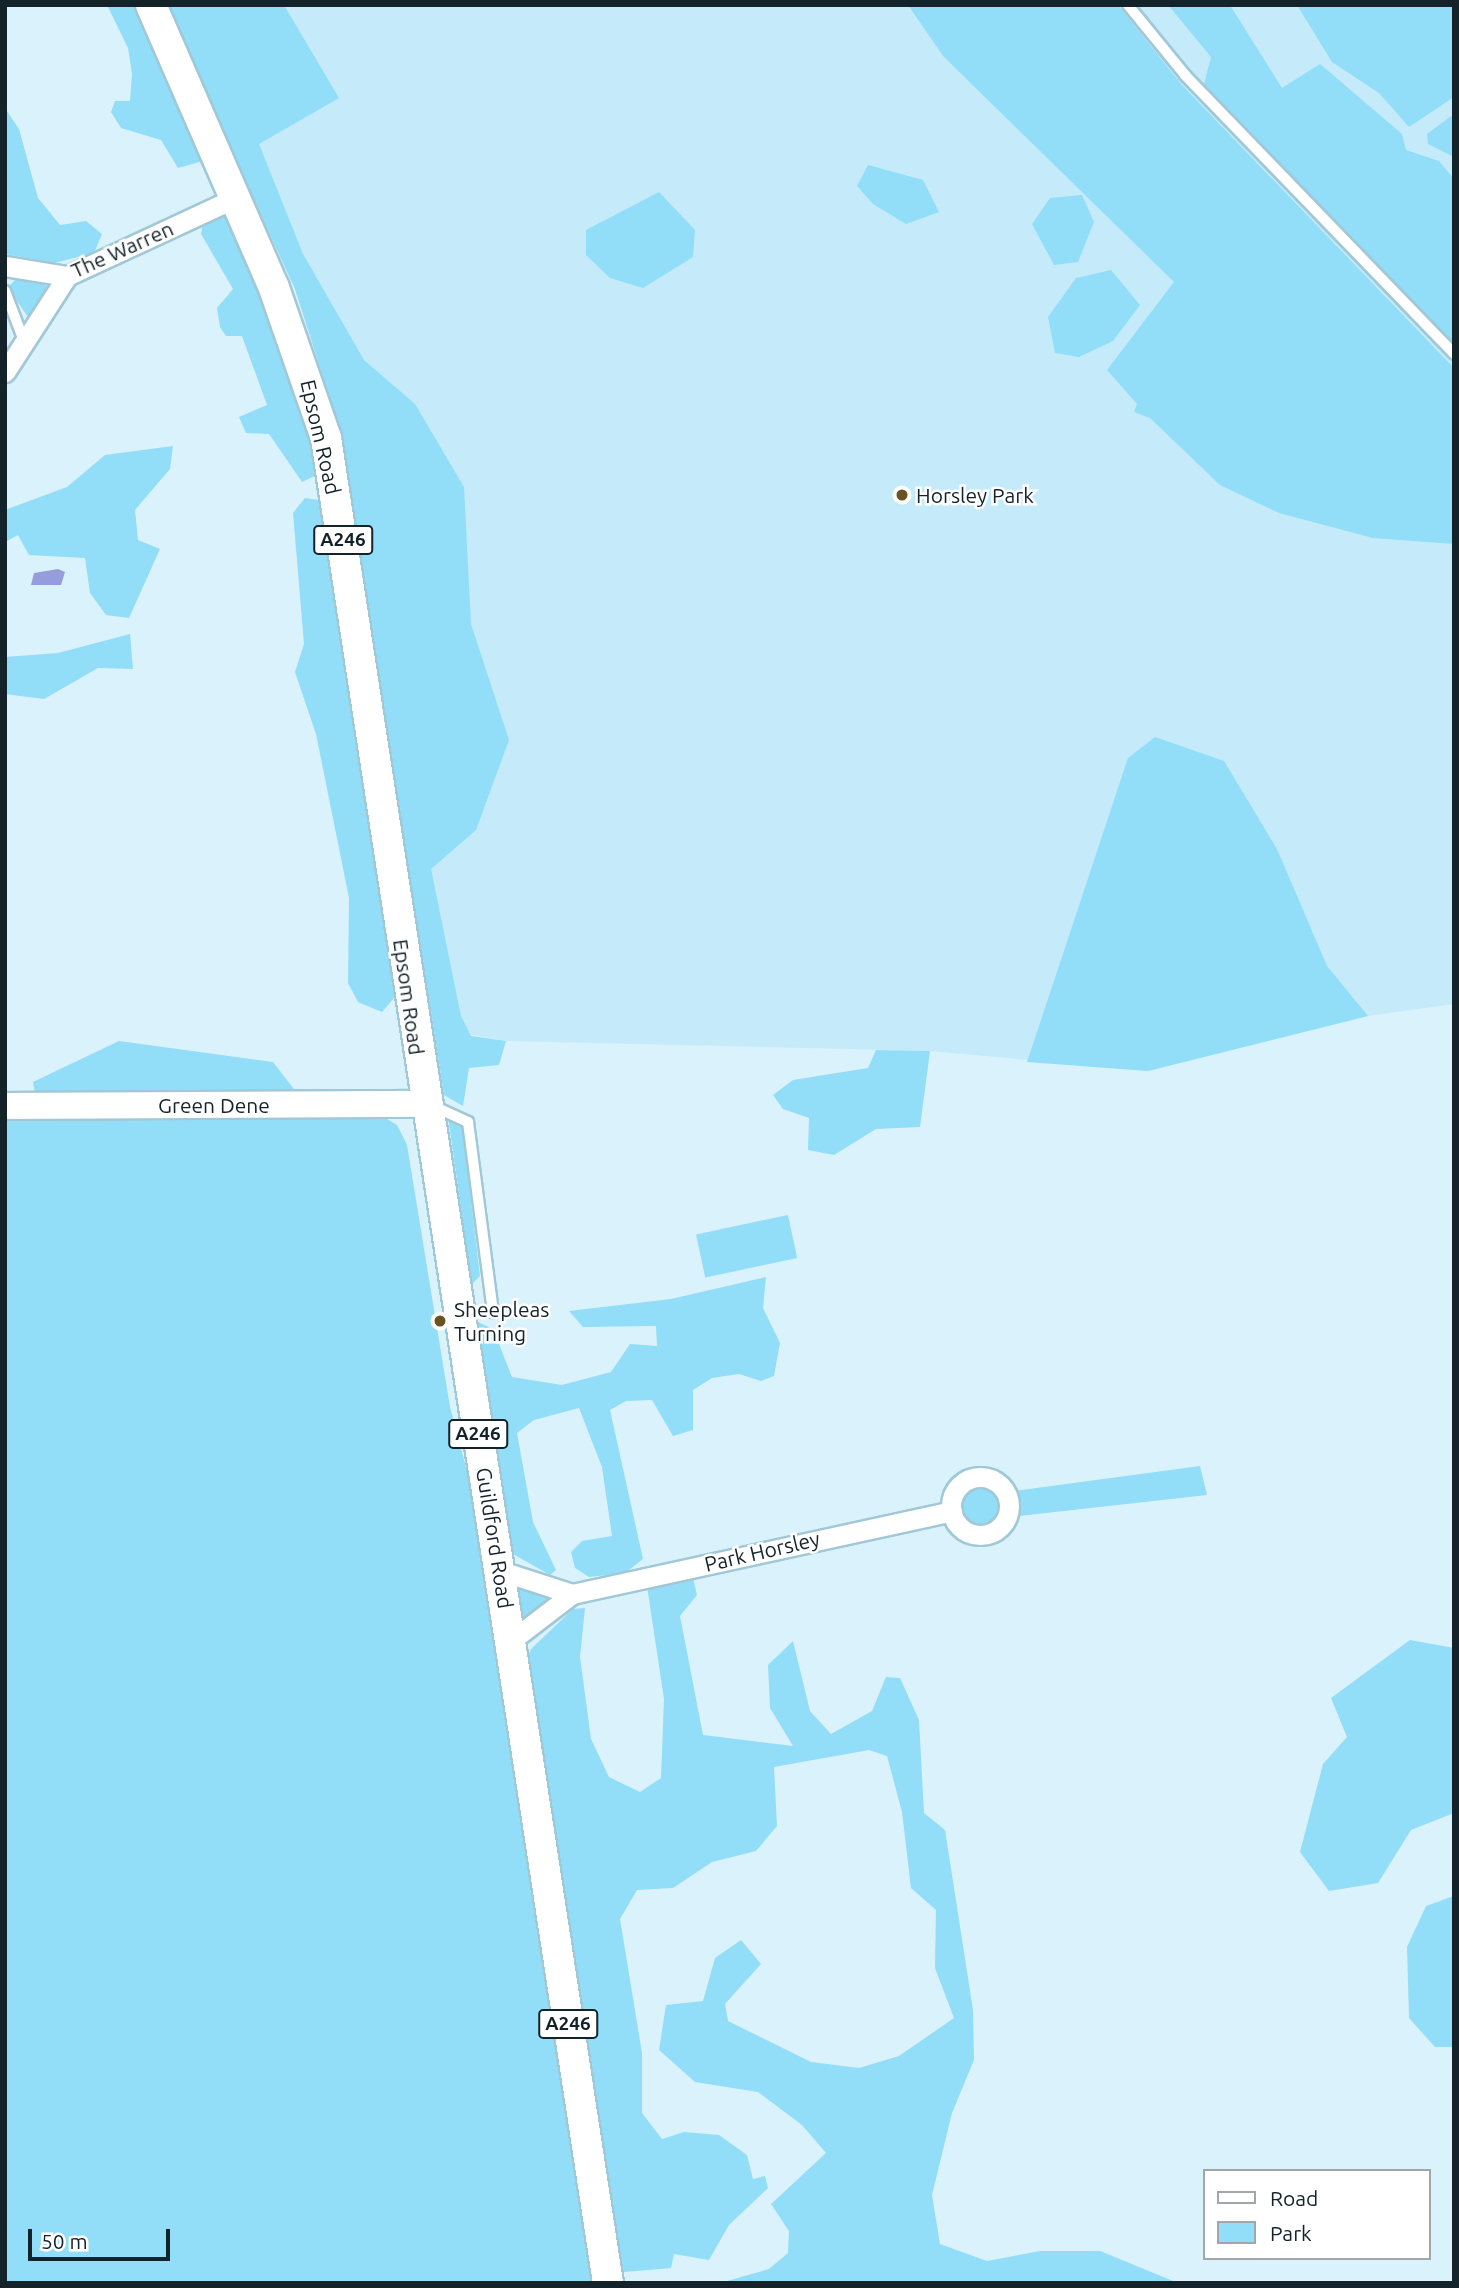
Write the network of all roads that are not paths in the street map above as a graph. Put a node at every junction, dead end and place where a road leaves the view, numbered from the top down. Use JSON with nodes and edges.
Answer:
{"nodes":[{"id":1,"x":151,"y":5,"type":"edge"},
{"id":2,"x":1128,"y":5,"type":"edge"},
{"id":3,"x":235,"y":198,"type":"junction"},
{"id":4,"x":5,"y":266,"type":"edge"},
{"id":5,"x":67,"y":276,"type":"junction"},
{"id":6,"x":5,"y":291,"type":"edge"},
{"id":7,"x":24,"y":342,"type":"junction"},
{"id":8,"x":1454,"y":354,"type":"edge"},
{"id":9,"x":5,"y":372,"type":"edge"},
{"id":10,"x":424,"y":1104,"type":"junction"},
{"id":11,"x":5,"y":1107,"type":"edge"},
{"id":12,"x":493,"y":1312,"type":"dead end"},
{"id":13,"x":952,"y":1511,"type":"dead end"},
{"id":14,"x":501,"y":1571,"type":"junction"},
{"id":15,"x":572,"y":1594,"type":"junction"},
{"id":16,"x":512,"y":1640,"type":"junction"},
{"id":17,"x":608,"y":2283,"type":"edge"}],
"edges":[{"from":1,"to":3,"type":"main road","name":"Epsom Road","number":"A246"},
{"from":2,"to":8,"type":"lane"},
{"from":3,"to":5,"type":"street","name":"The Warren"},
{"from":3,"to":10,"type":"main road","name":"Epsom Road","number":"A246"},
{"from":4,"to":5,"type":"street","name":"The Warren"},
{"from":5,"to":7,"type":"street"},
{"from":6,"to":7,"type":"lane"},
{"from":7,"to":9,"type":"street"},
{"from":10,"to":11,"type":"street","name":"Green Dene"},
{"from":10,"to":12,"type":"lane"},
{"from":10,"to":14,"type":"main road","name":"Guildford Road","number":"A246"},
{"from":13,"to":15,"type":"street","name":"Park Horsley"},
{"from":14,"to":15,"type":"street"},
{"from":14,"to":16,"type":"main road","name":"Guildford Road","number":"A246"},
{"from":15,"to":16,"type":"street","name":"Park Horsley"},
{"from":16,"to":17,"type":"main road","name":"Guildford Road","number":"A246"}]}
